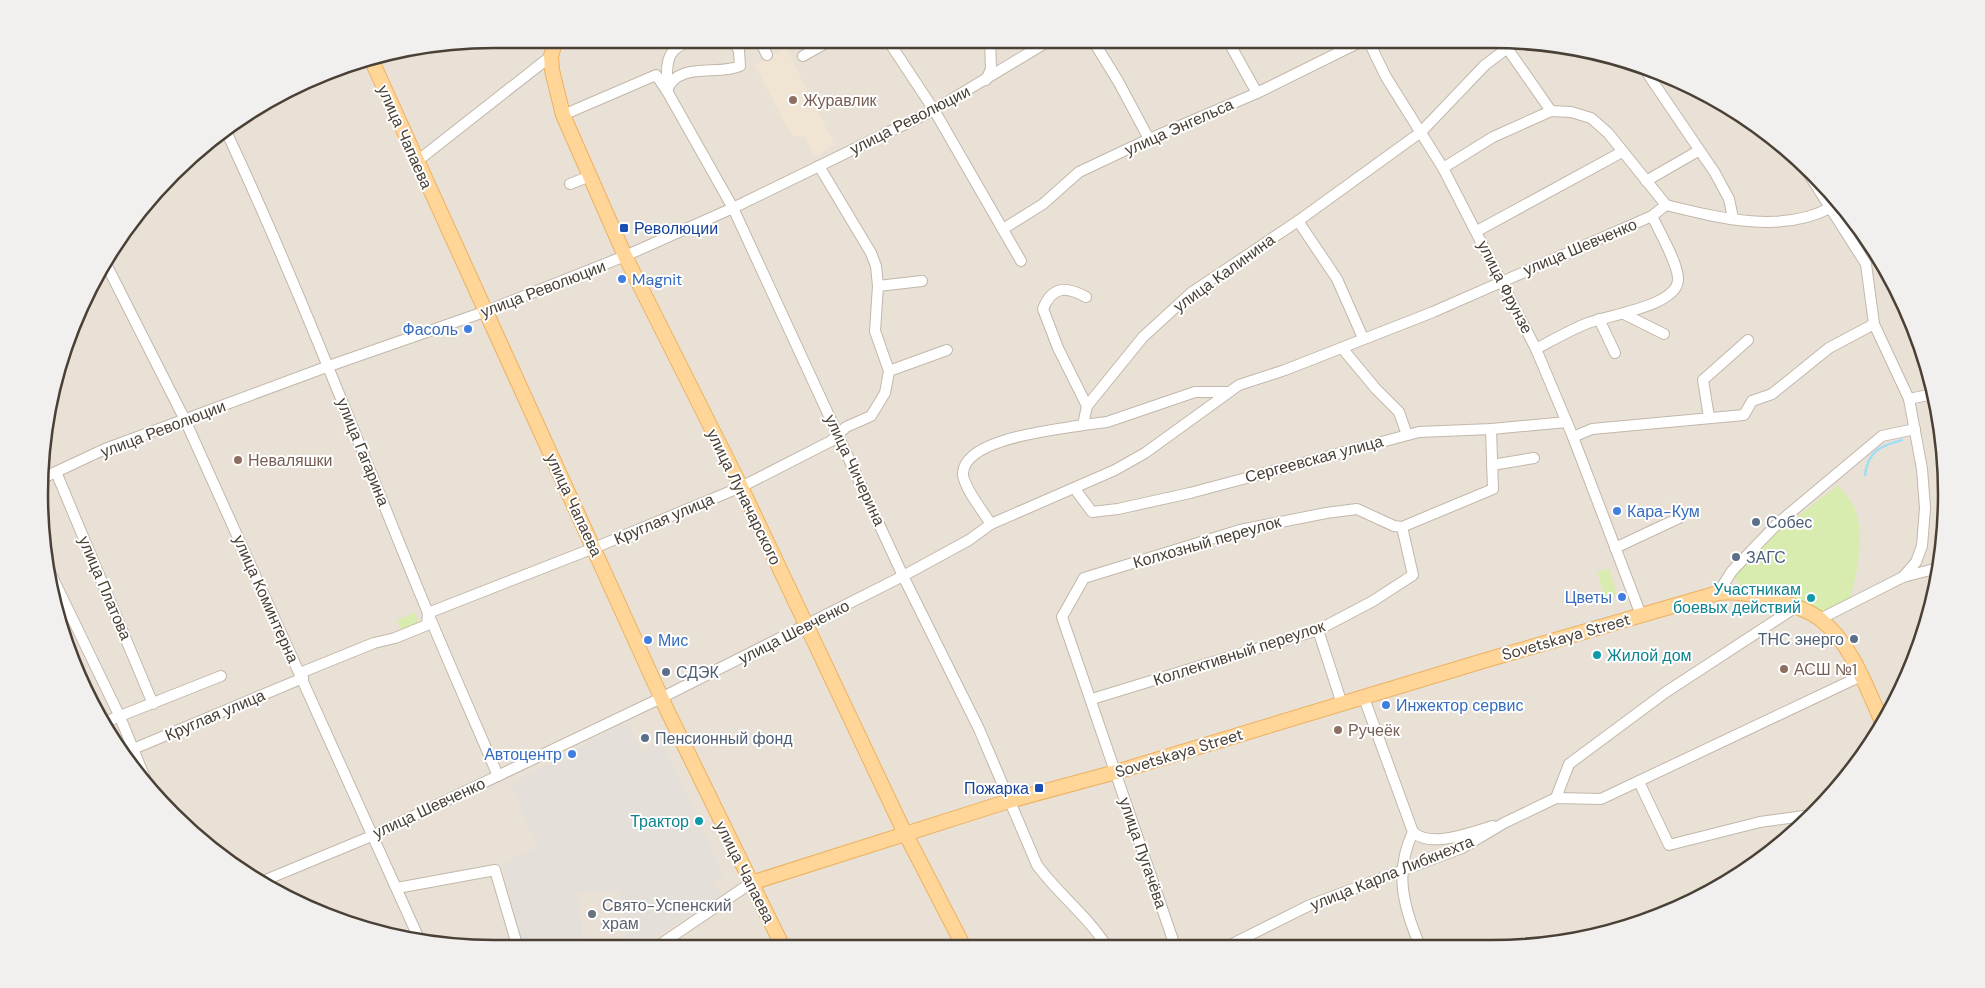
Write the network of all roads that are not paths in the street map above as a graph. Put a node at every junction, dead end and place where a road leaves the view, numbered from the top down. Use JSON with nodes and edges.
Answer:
{"nodes":[{"id":1,"x":553,"y":48,"type":"edge"},
{"id":2,"x":675,"y":48,"type":"edge"},
{"id":3,"x":738,"y":48,"type":"edge"},
{"id":4,"x":764,"y":48,"type":"edge"},
{"id":5,"x":817,"y":48,"type":"edge"},
{"id":6,"x":893,"y":48,"type":"edge"},
{"id":7,"x":990,"y":48,"type":"edge"},
{"id":8,"x":1038,"y":48,"type":"edge"},
{"id":9,"x":1098,"y":48,"type":"edge"},
{"id":10,"x":1232,"y":48,"type":"edge"},
{"id":11,"x":1348,"y":48,"type":"edge"},
{"id":12,"x":1372,"y":48,"type":"edge"},
{"id":13,"x":1507,"y":48,"type":"joint"},
{"id":14,"x":768,"y":55,"type":"dead end"},
{"id":15,"x":551,"y":56,"type":"junction"},
{"id":16,"x":803,"y":56,"type":"dead end"},
{"id":17,"x":372,"y":65,"type":"edge"},
{"id":18,"x":1649,"y":76,"type":"edge"},
{"id":19,"x":985,"y":81,"type":"junction"},
{"id":20,"x":667,"y":91,"type":"junction"},
{"id":21,"x":1258,"y":93,"type":"junction"},
{"id":22,"x":934,"y":110,"type":"junction"},
{"id":23,"x":1551,"y":112,"type":"junction"},
{"id":24,"x":563,"y":115,"type":"junction"},
{"id":25,"x":1421,"y":132,"type":"junction"},
{"id":26,"x":228,"y":136,"type":"edge"},
{"id":27,"x":1149,"y":139,"type":"junction"},
{"id":28,"x":1698,"y":151,"type":"junction"},
{"id":29,"x":1622,"y":152,"type":"junction"},
{"id":30,"x":416,"y":162,"type":"junction"},
{"id":31,"x":819,"y":166,"type":"junction"},
{"id":32,"x":1443,"y":168,"type":"junction"},
{"id":33,"x":590,"y":176,"type":"junction"},
{"id":34,"x":1646,"y":181,"type":"junction"},
{"id":35,"x":570,"y":184,"type":"dead end"},
{"id":36,"x":1821,"y":193,"type":"edge"},
{"id":37,"x":1666,"y":205,"type":"junction"},
{"id":38,"x":733,"y":208,"type":"junction"},
{"id":39,"x":1830,"y":208,"type":"junction"},
{"id":40,"x":1652,"y":216,"type":"junction"},
{"id":41,"x":1733,"y":218,"type":"junction"},
{"id":42,"x":1298,"y":221,"type":"junction"},
{"id":43,"x":1004,"y":229,"type":"junction"},
{"id":44,"x":1477,"y":231,"type":"junction"},
{"id":45,"x":626,"y":256,"type":"junction"},
{"id":46,"x":1021,"y":261,"type":"dead end"},
{"id":47,"x":108,"y":269,"type":"edge"},
{"id":48,"x":922,"y":281,"type":"dead end"},
{"id":49,"x":1502,"y":281,"type":"junction"},
{"id":50,"x":878,"y":286,"type":"junction"},
{"id":51,"x":1086,"y":297,"type":"dead end"},
{"id":52,"x":484,"y":312,"type":"junction"},
{"id":53,"x":1624,"y":314,"type":"junction"},
{"id":54,"x":1599,"y":320,"type":"junction"},
{"id":55,"x":1874,"y":324,"type":"junction"},
{"id":56,"x":1664,"y":334,"type":"dead end"},
{"id":57,"x":1363,"y":338,"type":"junction"},
{"id":58,"x":1748,"y":340,"type":"dead end"},
{"id":59,"x":1342,"y":348,"type":"junction"},
{"id":60,"x":1536,"y":349,"type":"junction"},
{"id":61,"x":948,"y":350,"type":"dead end"},
{"id":62,"x":1615,"y":354,"type":"dead end"},
{"id":63,"x":329,"y":366,"type":"junction"},
{"id":64,"x":889,"y":371,"type":"junction"},
{"id":65,"x":1226,"y":392,"type":"junction"},
{"id":66,"x":1926,"y":395,"type":"edge"},
{"id":67,"x":1909,"y":399,"type":"junction"},
{"id":68,"x":1087,"y":406,"type":"junction"},
{"id":69,"x":1709,"y":417,"type":"junction"},
{"id":70,"x":185,"y":420,"type":"junction"},
{"id":71,"x":1567,"y":422,"type":"junction"},
{"id":72,"x":1083,"y":425,"type":"junction"},
{"id":73,"x":1491,"y":429,"type":"junction"},
{"id":74,"x":1915,"y":429,"type":"junction"},
{"id":75,"x":839,"y":435,"type":"junction"},
{"id":76,"x":1407,"y":435,"type":"junction"},
{"id":77,"x":1573,"y":436,"type":"junction"},
{"id":78,"x":1534,"y":458,"type":"dead end"},
{"id":79,"x":1492,"y":464,"type":"junction"},
{"id":80,"x":56,"y":472,"type":"junction"},
{"id":81,"x":48,"y":476,"type":"edge"},
{"id":82,"x":741,"y":487,"type":"junction"},
{"id":83,"x":1075,"y":488,"type":"junction"},
{"id":84,"x":1679,"y":518,"type":"dead end"},
{"id":85,"x":991,"y":524,"type":"junction"},
{"id":86,"x":1402,"y":528,"type":"junction"},
{"id":87,"x":594,"y":548,"type":"junction"},
{"id":88,"x":1615,"y":548,"type":"junction"},
{"id":89,"x":1931,"y":570,"type":"edge"},
{"id":90,"x":903,"y":576,"type":"junction"},
{"id":91,"x":1903,"y":577,"type":"junction"},
{"id":92,"x":58,"y":588,"type":"edge"},
{"id":93,"x":1718,"y":593,"type":"junction"},
{"id":94,"x":1796,"y":607,"type":"junction"},
{"id":95,"x":428,"y":613,"type":"junction"},
{"id":96,"x":1641,"y":615,"type":"junction"},
{"id":97,"x":1062,"y":618,"type":"joint"},
{"id":98,"x":1820,"y":619,"type":"junction"},
{"id":99,"x":805,"y":626,"type":"junction"},
{"id":100,"x":1318,"y":630,"type":"junction"},
{"id":101,"x":302,"y":675,"type":"junction"},
{"id":102,"x":220,"y":676,"type":"dead end"},
{"id":103,"x":1860,"y":676,"type":"junction"},
{"id":104,"x":661,"y":698,"type":"junction"},
{"id":105,"x":1364,"y":698,"type":"junction"},
{"id":106,"x":1092,"y":700,"type":"junction"},
{"id":107,"x":153,"y":704,"type":"junction"},
{"id":108,"x":1342,"y":704,"type":"junction"},
{"id":109,"x":1881,"y":711,"type":"edge"},
{"id":110,"x":120,"y":716,"type":"junction"},
{"id":111,"x":109,"y":720,"type":"edge"},
{"id":112,"x":130,"y":751,"type":"edge"},
{"id":113,"x":1116,"y":772,"type":"junction"},
{"id":114,"x":498,"y":776,"type":"junction"},
{"id":115,"x":1639,"y":782,"type":"junction"},
{"id":116,"x":1556,"y":798,"type":"junction"},
{"id":117,"x":1009,"y":801,"type":"junction"},
{"id":118,"x":1800,"y":817,"type":"edge"},
{"id":119,"x":1504,"y":823,"type":"junction"},
{"id":120,"x":1413,"y":832,"type":"junction"},
{"id":121,"x":374,"y":834,"type":"junction"},
{"id":122,"x":906,"y":834,"type":"junction"},
{"id":123,"x":1400,"y":872,"type":"junction"},
{"id":124,"x":268,"y":879,"type":"edge"},
{"id":125,"x":751,"y":883,"type":"junction"},
{"id":126,"x":397,"y":888,"type":"junction"},
{"id":127,"x":417,"y":934,"type":"edge"},
{"id":128,"x":516,"y":940,"type":"edge"},
{"id":129,"x":668,"y":940,"type":"edge"},
{"id":130,"x":779,"y":940,"type":"edge"},
{"id":131,"x":960,"y":940,"type":"edge"},
{"id":132,"x":1103,"y":940,"type":"edge"},
{"id":133,"x":1173,"y":940,"type":"edge"},
{"id":134,"x":1240,"y":940,"type":"edge"},
{"id":135,"x":1417,"y":940,"type":"edge"}],
"edges":[{"from":1,"to":15,"type":"main road","name":"улица Луначарского"},
{"from":2,"to":20,"type":"street"},
{"from":3,"to":20,"type":"street"},
{"from":4,"to":14,"type":"street"},
{"from":5,"to":16,"type":"street"},
{"from":6,"to":22,"type":"street"},
{"from":7,"to":19,"type":"street","name":"улица Революции"},
{"from":8,"to":19,"type":"street"},
{"from":9,"to":27,"type":"street"},
{"from":10,"to":21,"type":"street"},
{"from":11,"to":21,"type":"street","name":"улица Энгельса"},
{"from":12,"to":25,"type":"street","name":"улица Фрунзе"},
{"from":13,"to":23,"type":"street"},
{"from":13,"to":25,"type":"street","name":"улица Калинина"},
{"from":15,"to":24,"type":"main road","name":"улица Луначарского"},
{"from":15,"to":30,"type":"street"},
{"from":17,"to":30,"type":"main road","name":"улица Чапаева"},
{"from":18,"to":28,"type":"street"},
{"from":19,"to":22,"type":"street","name":"улица Революции"},
{"from":20,"to":24,"type":"street","name":"улица Чичерина"},
{"from":20,"to":38,"type":"street","name":"улица Чичерина"},
{"from":21,"to":27,"type":"street","name":"улица Энгельса"},
{"from":22,"to":31,"type":"street","name":"улица Революции"},
{"from":22,"to":43,"type":"street"},
{"from":23,"to":29,"type":"street"},
{"from":23,"to":32,"type":"street"},
{"from":24,"to":33,"type":"main road","name":"улица Луначарского"},
{"from":25,"to":32,"type":"street","name":"улица Фрунзе"},
{"from":25,"to":42,"type":"street","name":"улица Калинина"},
{"from":26,"to":63,"type":"street","name":"улица Гагарина"},
{"from":27,"to":43,"type":"street","name":"улица Энгельса"},
{"from":28,"to":34,"type":"street"},
{"from":28,"to":41,"type":"street"},
{"from":29,"to":34,"type":"street"},
{"from":29,"to":44,"type":"street"},
{"from":30,"to":52,"type":"main road","name":"улица Чапаева"},
{"from":31,"to":38,"type":"street","name":"улица Революции"},
{"from":31,"to":50,"type":"street"},
{"from":32,"to":44,"type":"street","name":"улица Фрунзе"},
{"from":33,"to":35,"type":"street"},
{"from":33,"to":45,"type":"main road","name":"улица Луначарского"},
{"from":34,"to":37,"type":"street"},
{"from":36,"to":39,"type":"street"},
{"from":37,"to":40,"type":"street","name":"улица Шевченко"},
{"from":37,"to":41,"type":"street"},
{"from":38,"to":45,"type":"street","name":"улица Революции"},
{"from":38,"to":75,"type":"street","name":"улица Чичерина"},
{"from":39,"to":41,"type":"street"},
{"from":39,"to":55,"type":"street"},
{"from":40,"to":49,"type":"street","name":"улица Шевченко"},
{"from":40,"to":53,"type":"street"},
{"from":42,"to":57,"type":"street"},
{"from":42,"to":68,"type":"street","name":"улица Калинина"},
{"from":43,"to":46,"type":"street"},
{"from":44,"to":49,"type":"street","name":"улица Фрунзе"},
{"from":45,"to":52,"type":"street","name":"улица Революции"},
{"from":45,"to":82,"type":"main road","name":"улица Луначарского"},
{"from":47,"to":70,"type":"street","name":"улица Коминтерна"},
{"from":48,"to":50,"type":"street"},
{"from":49,"to":57,"type":"street","name":"улица Шевченко"},
{"from":49,"to":60,"type":"street","name":"улица Фрунзе"},
{"from":50,"to":64,"type":"street"},
{"from":51,"to":68,"type":"street"},
{"from":52,"to":63,"type":"street","name":"улица Революции"},
{"from":52,"to":87,"type":"main road","name":"улица Чапаева"},
{"from":53,"to":54,"type":"street"},
{"from":53,"to":56,"type":"street"},
{"from":54,"to":60,"type":"street"},
{"from":54,"to":62,"type":"street"},
{"from":55,"to":67,"type":"street"},
{"from":55,"to":69,"type":"street"},
{"from":57,"to":59,"type":"street","name":"улица Шевченко"},
{"from":58,"to":69,"type":"street"},
{"from":59,"to":65,"type":"street","name":"улица Шевченко"},
{"from":59,"to":76,"type":"street"},
{"from":60,"to":71,"type":"street","name":"улица Фрунзе"},
{"from":61,"to":64,"type":"street"},
{"from":63,"to":70,"type":"street","name":"улица Революции"},
{"from":63,"to":95,"type":"street","name":"улица Гагарина"},
{"from":64,"to":75,"type":"street","name":"Круглая улица"},
{"from":65,"to":72,"type":"street","name":"улица Шевченко"},
{"from":65,"to":83,"type":"street","name":"улица Шевченко"},
{"from":66,"to":67,"type":"street"},
{"from":67,"to":74,"type":"street"},
{"from":68,"to":72,"type":"street","name":"улица Калинина"},
{"from":69,"to":77,"type":"street"},
{"from":70,"to":80,"type":"street","name":"улица Революции"},
{"from":70,"to":101,"type":"street","name":"улица Коминтерна"},
{"from":71,"to":73,"type":"street","name":"Сергеевская улица"},
{"from":71,"to":77,"type":"street","name":"улица Фрунзе"},
{"from":72,"to":85,"type":"street"},
{"from":73,"to":76,"type":"street","name":"Сергеевская улица"},
{"from":73,"to":79,"type":"street"},
{"from":74,"to":91,"type":"street"},
{"from":74,"to":93,"type":"street"},
{"from":75,"to":82,"type":"street","name":"Круглая улица"},
{"from":75,"to":90,"type":"street","name":"улица Чичерина"},
{"from":76,"to":83,"type":"street","name":"Сергеевская улица"},
{"from":77,"to":88,"type":"street","name":"улица Фрунзе"},
{"from":78,"to":79,"type":"street"},
{"from":79,"to":86,"type":"street"},
{"from":80,"to":81,"type":"street","name":"улица Революции"},
{"from":80,"to":107,"type":"street","name":"улица Платова"},
{"from":82,"to":87,"type":"street","name":"Круглая улица"},
{"from":82,"to":99,"type":"main road","name":"улица Луначарского"},
{"from":83,"to":85,"type":"street","name":"улица Шевченко"},
{"from":84,"to":88,"type":"street"},
{"from":85,"to":90,"type":"street","name":"улица Шевченко"},
{"from":86,"to":97,"type":"street","name":"Колхозный переулок"},
{"from":86,"to":100,"type":"street","name":"Коллективный переулок"},
{"from":87,"to":95,"type":"street","name":"Круглая улица"},
{"from":87,"to":104,"type":"main road","name":"улица Чапаева"},
{"from":88,"to":96,"type":"street","name":"улица Фрунзе"},
{"from":89,"to":91,"type":"street"},
{"from":90,"to":99,"type":"street","name":"улица Шевченко"},
{"from":90,"to":117,"type":"street","name":"улица Чичерина"},
{"from":91,"to":98,"type":"street"},
{"from":92,"to":110,"type":"street"},
{"from":93,"to":94,"type":"main road","name":"Sovetskaya Street"},
{"from":93,"to":96,"type":"main road","name":"Sovetskaya Street"},
{"from":94,"to":98,"type":"main road","name":"Sovetskaya Street"},
{"from":94,"to":116,"type":"street"},
{"from":95,"to":101,"type":"street","name":"Круглая улица"},
{"from":95,"to":114,"type":"street","name":"улица Гагарина"},
{"from":96,"to":105,"type":"main road","name":"Sovetskaya Street"},
{"from":97,"to":106,"type":"street","name":"улица Пугачёва"},
{"from":98,"to":103,"type":"main road","name":"Sovetskaya Street"},
{"from":99,"to":104,"type":"street","name":"улица Шевченко"},
{"from":99,"to":122,"type":"main road","name":"улица Луначарского"},
{"from":100,"to":106,"type":"street","name":"Коллективный переулок"},
{"from":100,"to":108,"type":"street"},
{"from":101,"to":112,"type":"street","name":"Круглая улица"},
{"from":101,"to":121,"type":"street","name":"улица Коминтерна"},
{"from":102,"to":107,"type":"street","name":"Круглая улица"},
{"from":103,"to":109,"type":"main road","name":"Sovetskaya Street"},
{"from":103,"to":115,"type":"street","name":"улица Карла Либкнехта"},
{"from":104,"to":114,"type":"street","name":"улица Шевченко"},
{"from":104,"to":125,"type":"main road","name":"улица Чапаева"},
{"from":105,"to":108,"type":"main road","name":"Sovetskaya Street"},
{"from":105,"to":120,"type":"street"},
{"from":106,"to":113,"type":"street","name":"улица Пугачёва"},
{"from":107,"to":110,"type":"street","name":"Круглая улица"},
{"from":108,"to":113,"type":"main road","name":"Sovetskaya Street"},
{"from":110,"to":111,"type":"street","name":"Круглая улица"},
{"from":110,"to":112,"type":"street"},
{"from":113,"to":117,"type":"main road","name":"Sovetskaya Street"},
{"from":113,"to":133,"type":"street","name":"улица Пугачёва"},
{"from":114,"to":121,"type":"street","name":"улица Шевченко"},
{"from":115,"to":116,"type":"street","name":"улица Карла Либкнехта"},
{"from":115,"to":118,"type":"street"},
{"from":116,"to":119,"type":"street","name":"улица Карла Либкнехта"},
{"from":117,"to":122,"type":"main road","name":"Sovetskaya Street"},
{"from":117,"to":132,"type":"street","name":"улица Чичерина"},
{"from":119,"to":120,"type":"street"},
{"from":119,"to":123,"type":"street","name":"улица Карла Либкнехта"},
{"from":120,"to":123,"type":"street"},
{"from":121,"to":124,"type":"street","name":"улица Шевченко"},
{"from":121,"to":126,"type":"street","name":"улица Коминтерна"},
{"from":122,"to":125,"type":"main road","name":"Sovetskaya Street"},
{"from":122,"to":131,"type":"main road","name":"улица Луначарского"},
{"from":123,"to":134,"type":"street","name":"улица Карла Либкнехта"},
{"from":123,"to":135,"type":"street"},
{"from":125,"to":129,"type":"street","name":"Sovetskaya Street"},
{"from":125,"to":130,"type":"main road","name":"улица Чапаева"},
{"from":126,"to":127,"type":"street","name":"улица Коминтерна"},
{"from":126,"to":128,"type":"street"}]}
